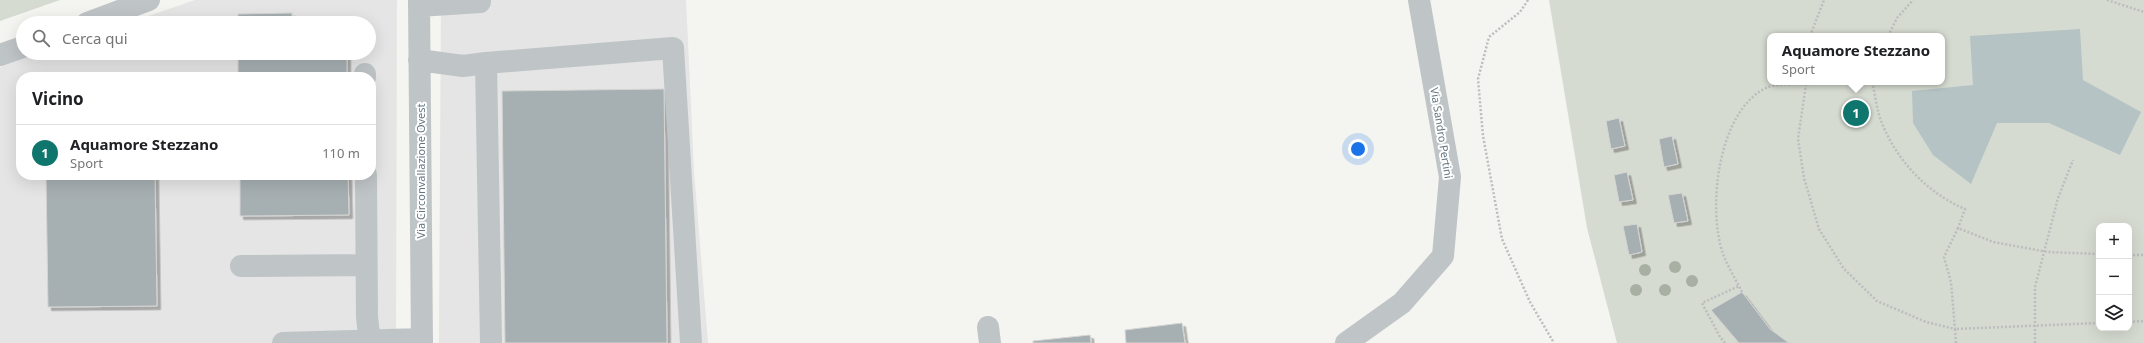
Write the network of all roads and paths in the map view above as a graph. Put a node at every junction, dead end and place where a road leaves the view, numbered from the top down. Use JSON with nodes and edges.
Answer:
{"nodes":[{"id":1,"x":149,"y":0,"type":"edge"},
{"id":2,"x":1419,"y":0,"type":"edge"},
{"id":3,"x":1528,"y":0,"type":"edge"},
{"id":4,"x":1824,"y":0,"type":"edge"},
{"id":5,"x":1913,"y":0,"type":"edge"},
{"id":6,"x":2107,"y":0,"type":"edge"},
{"id":7,"x":480,"y":2,"type":"dead end"},
{"id":8,"x":419,"y":3,"type":"edge"},
{"id":9,"x":2144,"y":12,"type":"edge"},
{"id":10,"x":106,"y":16,"type":"edge"},
{"id":11,"x":1811,"y":33,"type":"edge"},
{"id":12,"x":1890,"y":33,"type":"edge"},
{"id":13,"x":16,"y":49,"type":"edge"},
{"id":14,"x":0,"y":55,"type":"edge"},
{"id":15,"x":420,"y":60,"type":"junction"},
{"id":16,"x":486,"y":63,"type":"junction"},
{"id":17,"x":1787,"y":85,"type":"edge"},
{"id":18,"x":1806,"y":85,"type":"edge"},
{"id":19,"x":1873,"y":85,"type":"edge"},
{"id":20,"x":2073,"y":160,"type":"dead end"},
{"id":21,"x":366,"y":180,"type":"edge"},
{"id":22,"x":1958,"y":228,"type":"junction"},
{"id":23,"x":2043,"y":250,"type":"junction"},
{"id":24,"x":2096,"y":254,"type":"edge"},
{"id":25,"x":2132,"y":255,"type":"edge"},
{"id":26,"x":2144,"y":256,"type":"edge"},
{"id":27,"x":366,"y":265,"type":"junction"},
{"id":28,"x":241,"y":266,"type":"dead end"},
{"id":29,"x":1739,"y":286,"type":"junction"},
{"id":30,"x":1742,"y":292,"type":"dead end"},
{"id":31,"x":2144,"y":321,"type":"edge"},
{"id":32,"x":2132,"y":322,"type":"edge"},
{"id":33,"x":2096,"y":323,"type":"edge"},
{"id":34,"x":2034,"y":326,"type":"junction"},
{"id":35,"x":1955,"y":329,"type":"junction"},
{"id":36,"x":422,"y":341,"type":"edge"},
{"id":37,"x":370,"y":342,"type":"edge"},
{"id":38,"x":283,"y":343,"type":"edge"},
{"id":39,"x":491,"y":343,"type":"edge"},
{"id":40,"x":691,"y":343,"type":"edge"},
{"id":41,"x":1346,"y":343,"type":"edge"},
{"id":42,"x":1554,"y":343,"type":"edge"},
{"id":43,"x":1725,"y":343,"type":"edge"},
{"id":44,"x":1956,"y":343,"type":"edge"},
{"id":45,"x":2035,"y":343,"type":"edge"}],
"edges":[{"from":1,"to":10,"type":"street"},
{"from":2,"to":41,"type":"street","name":"Via Sandro Pertini"},
{"from":3,"to":42,"type":"path"},
{"from":4,"to":11,"type":"path"},
{"from":5,"to":12,"type":"path"},
{"from":6,"to":9,"type":"path"},
{"from":7,"to":8,"type":"street"},
{"from":8,"to":15,"type":"street","name":"Via Circonvallazione Ovest"},
{"from":13,"to":14,"type":"street"},
{"from":15,"to":16,"type":"street"},
{"from":15,"to":36,"type":"street","name":"Via Circonvallazione Ovest"},
{"from":16,"to":39,"type":"street"},
{"from":16,"to":40,"type":"street"},
{"from":17,"to":29,"type":"path"},
{"from":18,"to":35,"type":"path"},
{"from":19,"to":22,"type":"path"},
{"from":20,"to":23,"type":"path"},
{"from":21,"to":27,"type":"street"},
{"from":22,"to":23,"type":"path"},
{"from":22,"to":35,"type":"path"},
{"from":23,"to":24,"type":"path"},
{"from":23,"to":34,"type":"path"},
{"from":25,"to":26,"type":"path"},
{"from":27,"to":28,"type":"street"},
{"from":27,"to":37,"type":"street"},
{"from":29,"to":30,"type":"path"},
{"from":29,"to":43,"type":"path"},
{"from":31,"to":32,"type":"path"},
{"from":33,"to":34,"type":"path"},
{"from":34,"to":35,"type":"path"},
{"from":34,"to":45,"type":"path"},
{"from":35,"to":44,"type":"path"},
{"from":36,"to":37,"type":"street"},
{"from":37,"to":38,"type":"street"}]}
